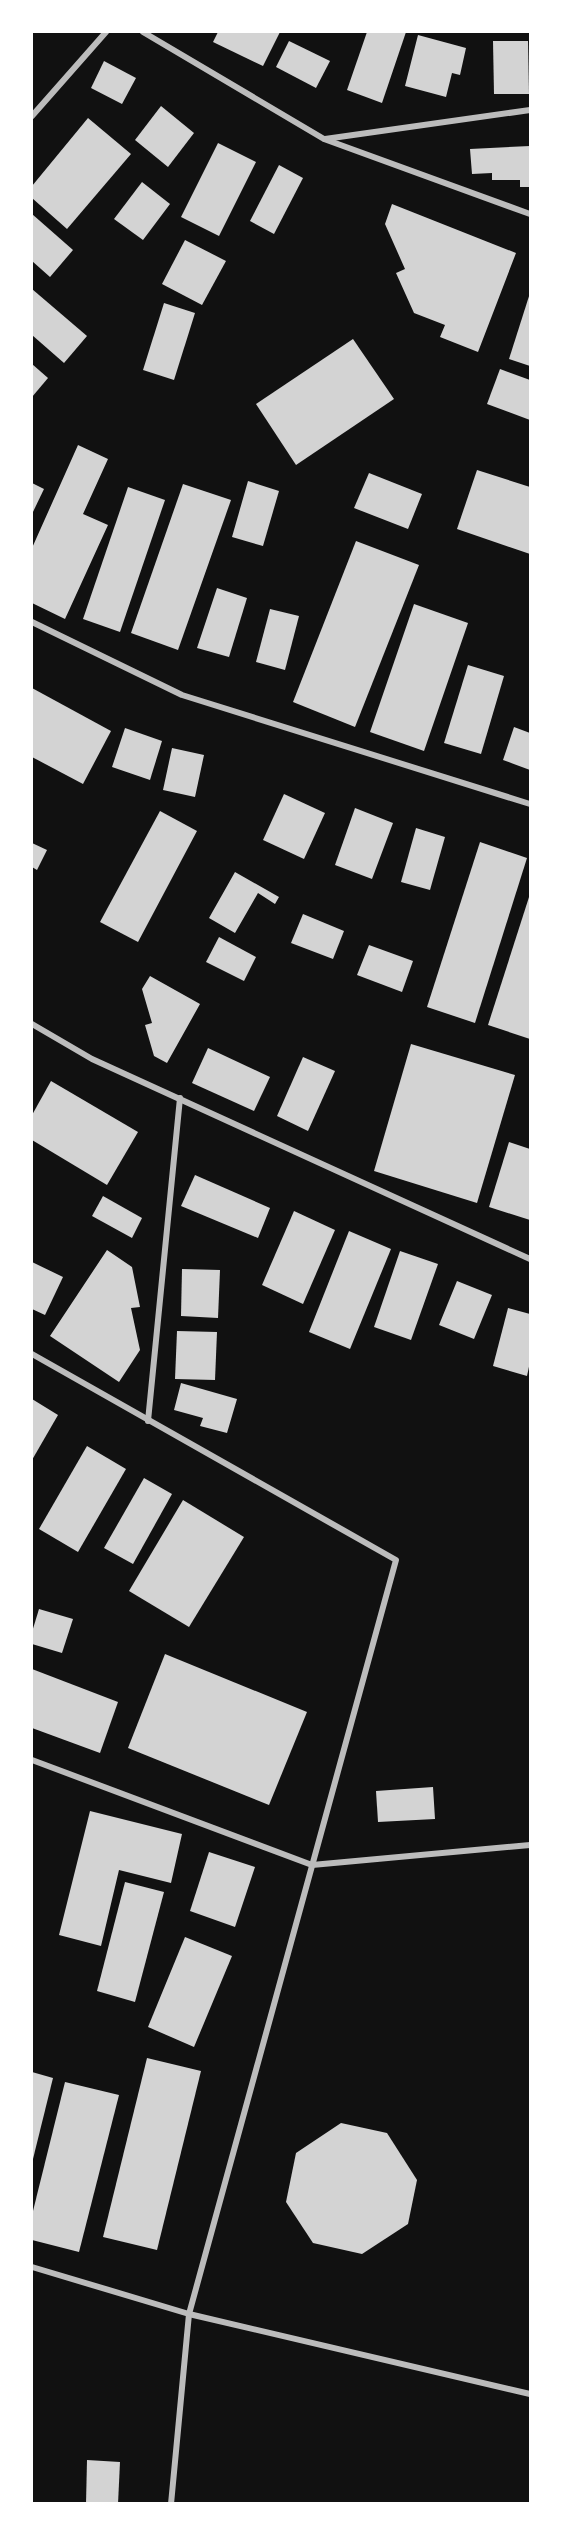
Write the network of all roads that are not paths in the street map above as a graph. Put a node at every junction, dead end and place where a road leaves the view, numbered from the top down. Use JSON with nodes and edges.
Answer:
{"nodes":[{"id":1,"x":106,"y":32,"type":"edge"},
{"id":2,"x":143,"y":32,"type":"edge"},
{"id":3,"x":531,"y":110,"type":"edge"},
{"id":4,"x":32,"y":116,"type":"edge"},
{"id":5,"x":324,"y":140,"type":"junction"},
{"id":6,"x":531,"y":214,"type":"edge"},
{"id":7,"x":32,"y":622,"type":"edge"},
{"id":8,"x":531,"y":804,"type":"edge"},
{"id":9,"x":32,"y":1024,"type":"edge"},
{"id":10,"x":180,"y":1098,"type":"junction"},
{"id":11,"x":531,"y":1259,"type":"edge"},
{"id":12,"x":32,"y":1354,"type":"edge"},
{"id":13,"x":148,"y":1421,"type":"junction"},
{"id":14,"x":32,"y":1760,"type":"edge"},
{"id":15,"x":531,"y":1845,"type":"edge"},
{"id":16,"x":312,"y":1865,"type":"junction"},
{"id":17,"x":32,"y":2266,"type":"edge"},
{"id":18,"x":189,"y":2314,"type":"junction"},
{"id":19,"x":531,"y":2394,"type":"edge"},
{"id":20,"x":171,"y":2504,"type":"edge"}],
"edges":[{"from":1,"to":4,"type":"street"},
{"from":2,"to":5,"type":"street"},
{"from":3,"to":5,"type":"street"},
{"from":5,"to":6,"type":"street"},
{"from":7,"to":8,"type":"street"},
{"from":9,"to":10,"type":"street"},
{"from":10,"to":11,"type":"street"},
{"from":10,"to":13,"type":"street"},
{"from":12,"to":13,"type":"street"},
{"from":13,"to":16,"type":"street"},
{"from":14,"to":16,"type":"street"},
{"from":15,"to":16,"type":"street"},
{"from":16,"to":18,"type":"street"},
{"from":17,"to":18,"type":"street"},
{"from":18,"to":19,"type":"street"},
{"from":18,"to":20,"type":"street"}]}
